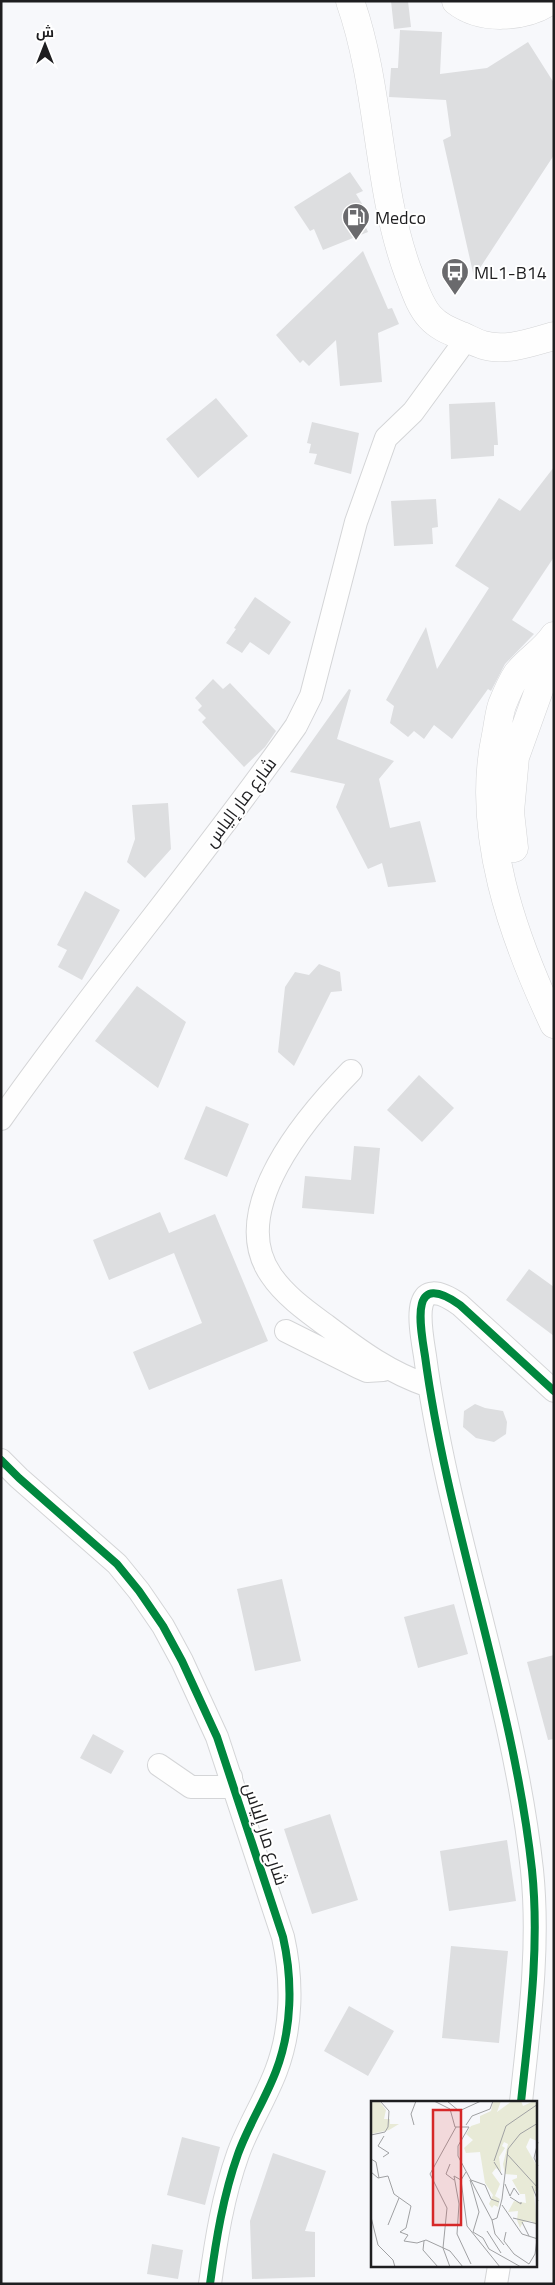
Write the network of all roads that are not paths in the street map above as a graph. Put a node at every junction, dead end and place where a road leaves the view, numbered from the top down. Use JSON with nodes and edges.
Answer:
{"nodes":[{"id":1,"x":350,"y":1,"type":"edge"},
{"id":2,"x":456,"y":1,"type":"edge"},
{"id":3,"x":550,"y":1,"type":"edge"},
{"id":4,"x":554,"y":336,"type":"edge"},
{"id":5,"x":467,"y":338,"type":"junction"},
{"id":6,"x":551,"y":640,"type":"edge"},
{"id":7,"x":554,"y":984,"type":"edge"},
{"id":8,"x":554,"y":1024,"type":"edge"},
{"id":9,"x":39,"y":1066,"type":"junction"},
{"id":10,"x":351,"y":1071,"type":"dead end"},
{"id":11,"x":1,"y":1095,"type":"edge"},
{"id":12,"x":1,"y":1119,"type":"edge"},
{"id":13,"x":286,"y":1331,"type":"dead end"},
{"id":14,"x":389,"y":1369,"type":"junction"},
{"id":15,"x":428,"y":1386,"type":"junction"},
{"id":16,"x":554,"y":1391,"type":"edge"},
{"id":17,"x":1,"y":1460,"type":"edge"},
{"id":18,"x":159,"y":1765,"type":"dead end"},
{"id":19,"x":231,"y":1777,"type":"junction"},
{"id":20,"x":521,"y":2101,"type":"edge"},
{"id":21,"x":499,"y":2268,"type":"edge"},
{"id":22,"x":210,"y":2284,"type":"edge"},
{"id":23,"x":496,"y":2284,"type":"edge"}],
"edges":[{"from":1,"to":5,"type":"main road"},
{"from":2,"to":3,"type":"main road"},
{"from":4,"to":5,"type":"main road"},
{"from":5,"to":9,"type":"street","name":"شارع مار إلياس"},
{"from":6,"to":7,"type":"main road"},
{"from":6,"to":8,"type":"main road"},
{"from":9,"to":11,"type":"street"},
{"from":9,"to":12,"type":"street","name":"شارع مار إلياس"},
{"from":10,"to":14,"type":"street"},
{"from":13,"to":14,"type":"street"},
{"from":14,"to":15,"type":"street"},
{"from":15,"to":16,"type":"street"},
{"from":15,"to":20,"type":"street"},
{"from":17,"to":19,"type":"street","name":"شارع مار إلياس"},
{"from":18,"to":19,"type":"street"},
{"from":19,"to":22,"type":"street","name":"شارع مار إلياس"},
{"from":21,"to":23,"type":"street"}]}
